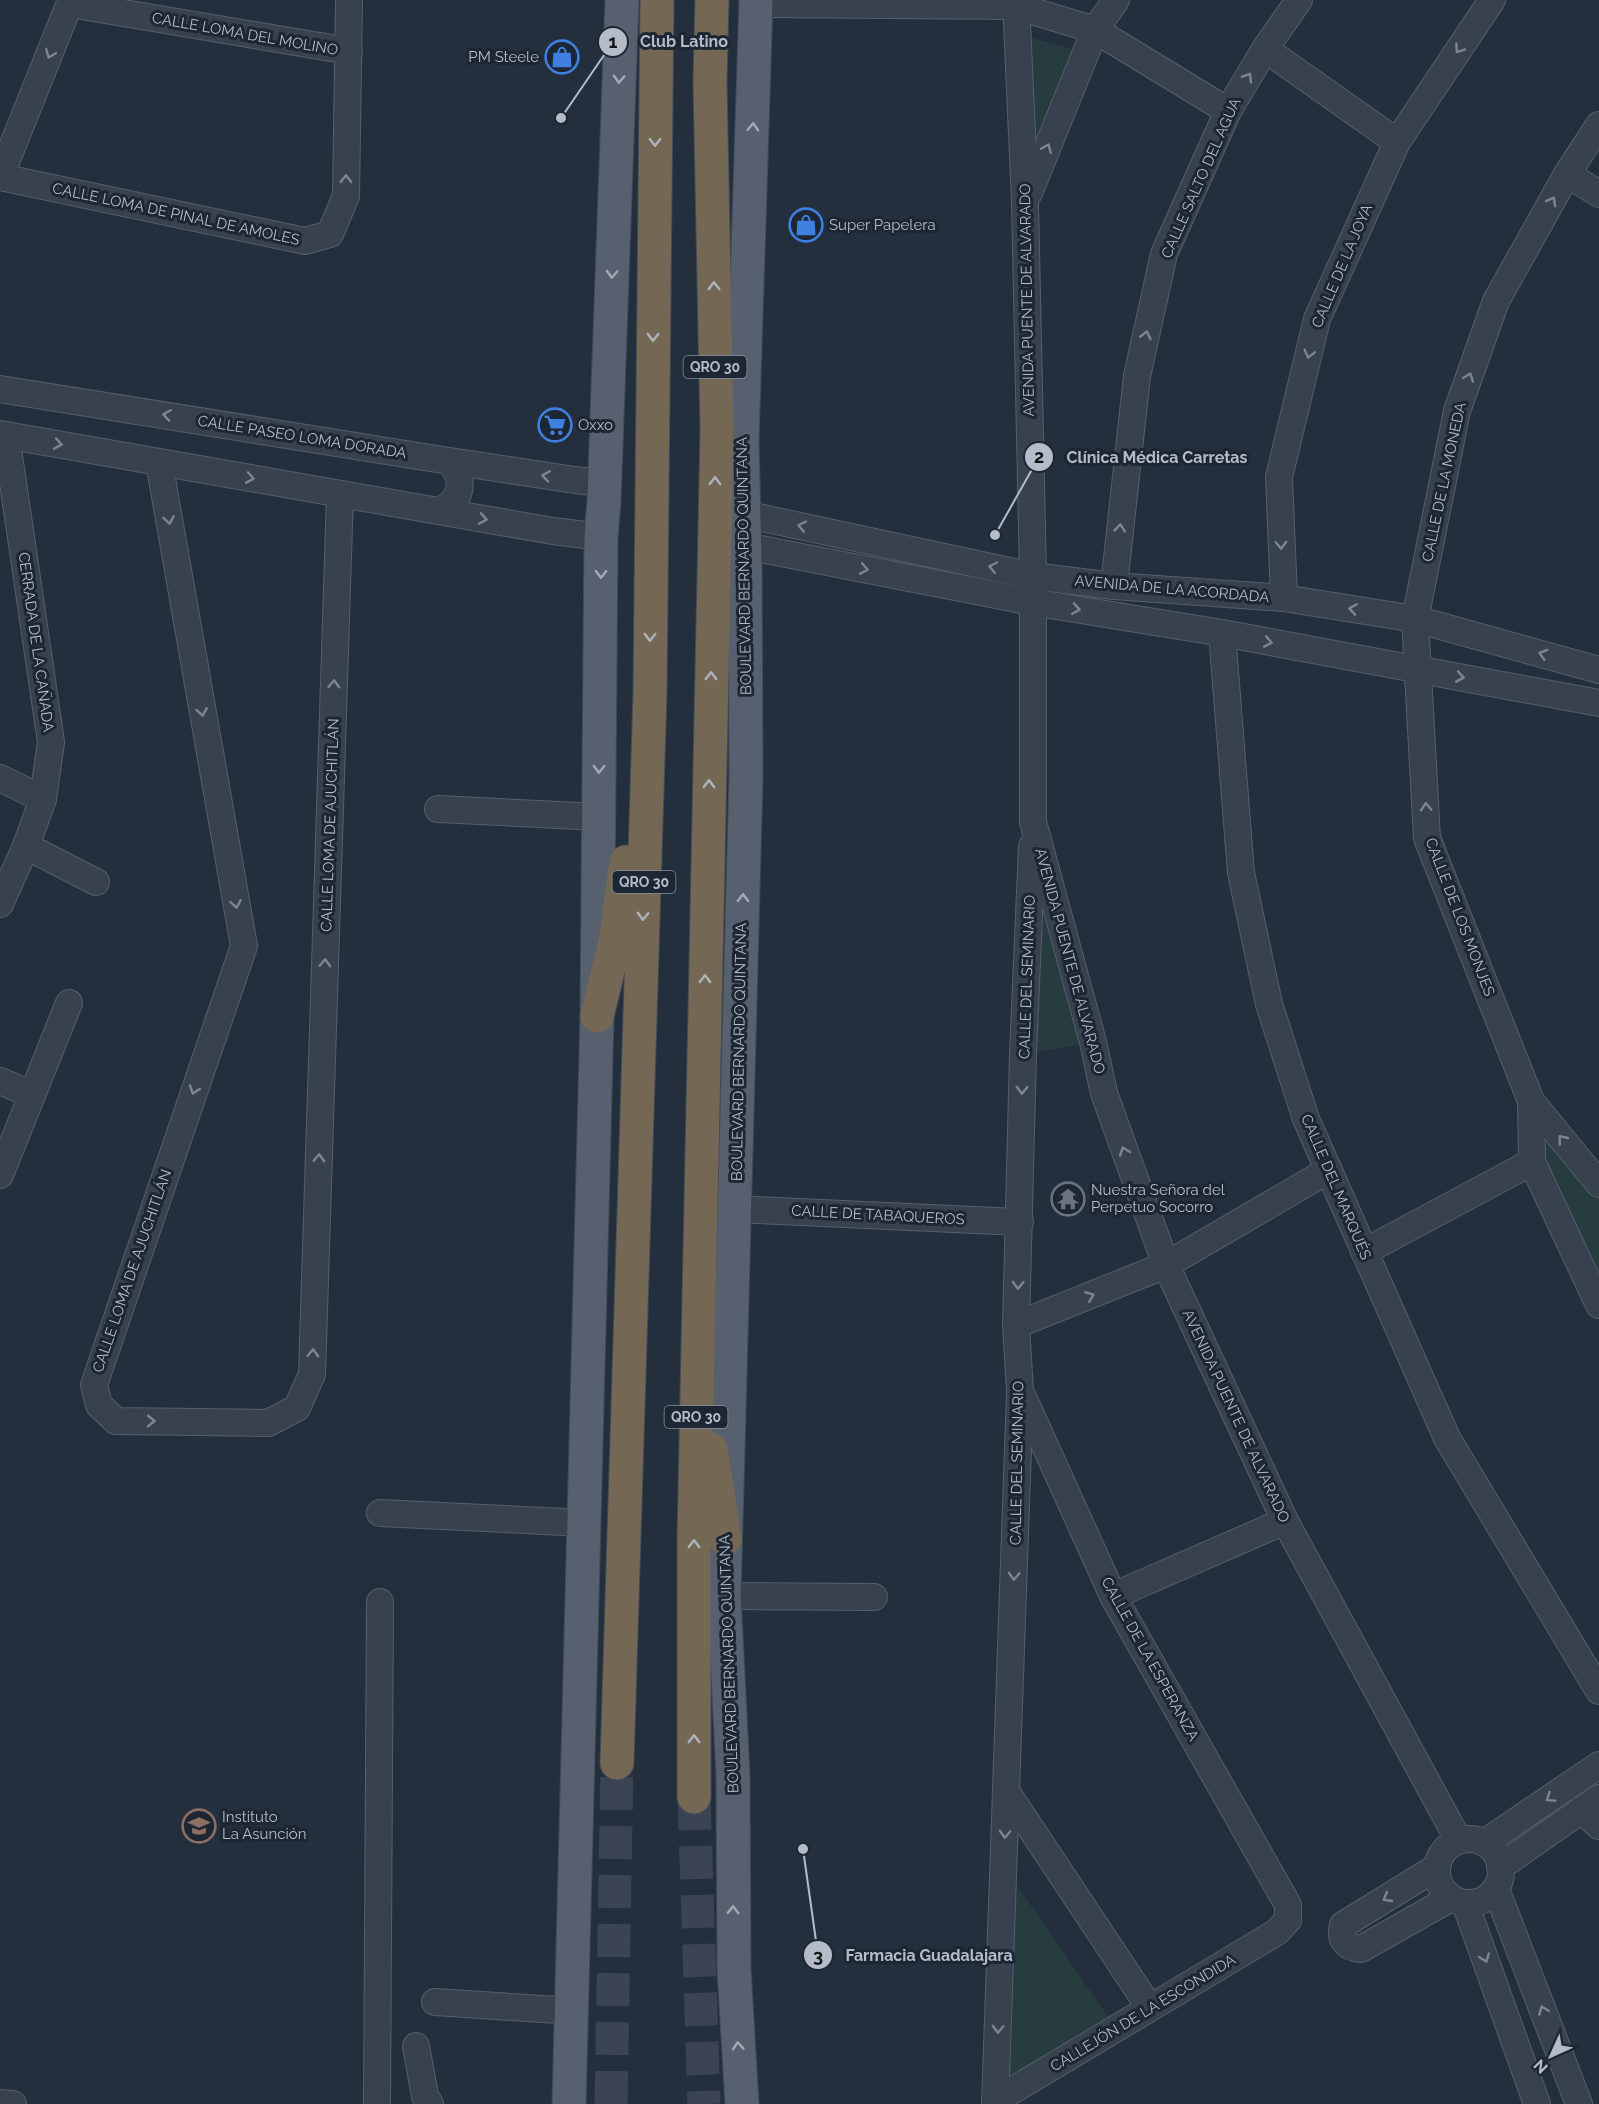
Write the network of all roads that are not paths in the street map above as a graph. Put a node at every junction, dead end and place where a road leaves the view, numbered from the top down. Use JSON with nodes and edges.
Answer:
{"nodes":[{"id":1,"x":350,"y":0,"type":"edge"},
{"id":2,"x":622,"y":0,"type":"edge"},
{"id":3,"x":712,"y":0,"type":"edge"},
{"id":4,"x":1116,"y":0,"type":"edge"},
{"id":5,"x":1299,"y":0,"type":"edge"},
{"id":6,"x":1492,"y":0,"type":"edge"},
{"id":7,"x":746,"y":1,"type":"edge"},
{"id":8,"x":71,"y":2,"type":"edge"},
{"id":9,"x":656,"y":2,"type":"edge"},
{"id":10,"x":1016,"y":3,"type":"edge"},
{"id":11,"x":1095,"y":30,"type":"junction"},
{"id":12,"x":1265,"y":49,"type":"junction"},
{"id":13,"x":349,"y":51,"type":"junction"},
{"id":14,"x":710,"y":82,"type":"junction"},
{"id":15,"x":1228,"y":111,"type":"junction"},
{"id":16,"x":1599,"y":125,"type":"edge"},
{"id":17,"x":1397,"y":142,"type":"junction"},
{"id":18,"x":1567,"y":174,"type":"junction"},
{"id":19,"x":0,"y":177,"type":"edge"},
{"id":20,"x":1599,"y":194,"type":"edge"},
{"id":21,"x":1025,"y":202,"type":"junction"},
{"id":22,"x":0,"y":389,"type":"edge"},
{"id":23,"x":3,"y":434,"type":"edge"},
{"id":24,"x":449,"y":460,"type":"junction"},
{"id":25,"x":159,"y":462,"type":"junction"},
{"id":26,"x":604,"y":483,"type":"junction"},
{"id":27,"x":340,"y":494,"type":"junction"},
{"id":28,"x":438,"y":511,"type":"junction"},
{"id":29,"x":744,"y":514,"type":"junction"},
{"id":30,"x":601,"y":537,"type":"junction"},
{"id":31,"x":745,"y":546,"type":"junction"},
{"id":32,"x":1033,"y":576,"type":"junction"},
{"id":33,"x":1114,"y":586,"type":"junction"},
{"id":34,"x":1284,"y":598,"type":"junction"},
{"id":35,"x":1032,"y":602,"type":"junction"},
{"id":36,"x":1415,"y":619,"type":"junction"},
{"id":37,"x":1222,"y":633,"type":"junction"},
{"id":38,"x":1418,"y":669,"type":"junction"},
{"id":39,"x":1599,"y":670,"type":"edge"},
{"id":40,"x":650,"y":693,"type":"junction"},
{"id":41,"x":1599,"y":703,"type":"edge"},
{"id":42,"x":0,"y":778,"type":"edge"},
{"id":43,"x":43,"y":799,"type":"junction"},
{"id":44,"x":438,"y":809,"type":"dead end"},
{"id":45,"x":599,"y":817,"type":"junction"},
{"id":46,"x":1034,"y":822,"type":"junction"},
{"id":47,"x":26,"y":846,"type":"junction"},
{"id":48,"x":96,"y":882,"type":"dead end"},
{"id":49,"x":0,"y":904,"type":"edge"},
{"id":50,"x":69,"y":1003,"type":"dead end"},
{"id":51,"x":597,"y":1016,"type":"junction"},
{"id":52,"x":704,"y":1037,"type":"junction"},
{"id":53,"x":0,"y":1081,"type":"edge"},
{"id":54,"x":31,"y":1094,"type":"junction"},
{"id":55,"x":1531,"y":1101,"type":"junction"},
{"id":56,"x":1532,"y":1162,"type":"junction"},
{"id":57,"x":1329,"y":1170,"type":"junction"},
{"id":58,"x":0,"y":1175,"type":"edge"},
{"id":59,"x":1599,"y":1184,"type":"edge"},
{"id":60,"x":735,"y":1209,"type":"junction"},
{"id":61,"x":1020,"y":1221,"type":"junction"},
{"id":62,"x":1364,"y":1252,"type":"junction"},
{"id":63,"x":1166,"y":1265,"type":"junction"},
{"id":64,"x":1599,"y":1305,"type":"edge"},
{"id":65,"x":1016,"y":1325,"type":"junction"},
{"id":66,"x":1020,"y":1391,"type":"junction"},
{"id":67,"x":380,"y":1513,"type":"dead end"},
{"id":68,"x":1285,"y":1521,"type":"junction"},
{"id":69,"x":585,"y":1523,"type":"junction"},
{"id":70,"x":725,"y":1539,"type":"junction"},
{"id":71,"x":724,"y":1596,"type":"junction"},
{"id":72,"x":1113,"y":1596,"type":"junction"},
{"id":73,"x":874,"y":1597,"type":"dead end"},
{"id":74,"x":380,"y":1602,"type":"dead end"},
{"id":75,"x":1599,"y":1691,"type":"edge"},
{"id":76,"x":617,"y":1763,"type":"tunnel mouth"},
{"id":77,"x":1599,"y":1765,"type":"edge"},
{"id":78,"x":1006,"y":1791,"type":"junction"},
{"id":79,"x":694,"y":1797,"type":"tunnel mouth"},
{"id":80,"x":1593,"y":1811,"type":"edge"},
{"id":81,"x":1471,"y":1842,"type":"junction"},
{"id":82,"x":1437,"y":1868,"type":"junction"},
{"id":83,"x":1498,"y":1878,"type":"junction"},
{"id":84,"x":1458,"y":1900,"type":"junction"},
{"id":85,"x":1288,"y":1920,"type":"joint"},
{"id":86,"x":435,"y":2002,"type":"dead end"},
{"id":87,"x":1150,"y":2008,"type":"junction"},
{"id":88,"x":573,"y":2011,"type":"junction"},
{"id":89,"x":416,"y":2046,"type":"dead end"},
{"id":90,"x":0,"y":2103,"type":"edge"},
{"id":91,"x":995,"y":2103,"type":"edge"},
{"id":92,"x":13,"y":2104,"type":"edge"},
{"id":93,"x":377,"y":2104,"type":"edge"},
{"id":94,"x":430,"y":2104,"type":"edge"},
{"id":95,"x":569,"y":2104,"type":"edge"},
{"id":96,"x":742,"y":2104,"type":"edge"},
{"id":97,"x":1538,"y":2104,"type":"edge"},
{"id":98,"x":1579,"y":2104,"type":"edge"}],
"edges":[{"from":1,"to":13,"type":"street","name":"CALLE LOMA DE PINAL DE AMOLES"},
{"from":2,"to":26,"type":"main road","one_way":true},
{"from":3,"to":14,"type":"highway","name":"BOULEVARD BERNARDO QUINTANA","number":"QRO 30"},
{"from":4,"to":11,"type":"street"},
{"from":5,"to":12,"type":"street","name":"CALLE SALTO DEL AGUA"},
{"from":6,"to":17,"type":"street","name":"CALLE DE LA JOYA","one_way":true},
{"from":7,"to":10,"type":"street"},
{"from":7,"to":14,"type":"highway"},
{"from":29,"to":7,"type":"main road","name":"BOULEVARD BERNARDO QUINTANA","one_way":true},
{"from":8,"to":13,"type":"street","name":"CALLE LOMA DEL MOLINO"},
{"from":8,"to":19,"type":"street","one_way":true},
{"from":9,"to":40,"type":"highway","number":"QRO 30","one_way":true},
{"from":10,"to":11,"type":"street"},
{"from":10,"to":21,"type":"street","name":"AVENIDA PUENTE DE ALVARADO"},
{"from":11,"to":15,"type":"street"},
{"from":21,"to":11,"type":"street","one_way":true},
{"from":15,"to":12,"type":"street","name":"CALLE SALTO DEL AGUA","one_way":true},
{"from":12,"to":17,"type":"street"},
{"from":19,"to":13,"type":"street","name":"CALLE LOMA DE PINAL DE AMOLES","one_way":true},
{"from":52,"to":14,"type":"highway","name":"BOULEVARD BERNARDO QUINTANA","number":"QRO 30","one_way":true},
{"from":33,"to":15,"type":"street","name":"CALLE SALTO DEL AGUA","one_way":true},
{"from":16,"to":18,"type":"street","name":"CALLE DE LA MONEDA"},
{"from":17,"to":34,"type":"street","name":"CALLE DE LA JOYA","one_way":true},
{"from":18,"to":20,"type":"street"},
{"from":36,"to":18,"type":"street","name":"CALLE DE LA MONEDA","one_way":true},
{"from":21,"to":32,"type":"street","name":"AVENIDA PUENTE DE ALVARADO"},
{"from":24,"to":22,"type":"street","name":"CALLE PASEO LOMA DORADA","one_way":true},
{"from":23,"to":25,"type":"street","one_way":true},
{"from":23,"to":43,"type":"street","name":"CERRADA DE LA CAÑADA"},
{"from":26,"to":24,"type":"street","name":"CALLE PASEO LOMA DORADA","one_way":true},
{"from":24,"to":28,"type":"street"},
{"from":25,"to":27,"type":"street","one_way":true},
{"from":25,"to":27,"type":"street","name":"CALLE LOMA DE AJUCHITLÁN","one_way":true},
{"from":26,"to":30,"type":"main road"},
{"from":27,"to":28,"type":"street"},
{"from":28,"to":30,"type":"street","one_way":true},
{"from":29,"to":31,"type":"main road","name":"BOULEVARD BERNARDO QUINTANA"},
{"from":32,"to":29,"type":"street","name":"AVENIDA DE LA ACORDADA","one_way":true},
{"from":30,"to":45,"type":"main road","one_way":true},
{"from":31,"to":35,"type":"street","name":"AVENIDA DE LA ACORDADA","one_way":true},
{"from":60,"to":31,"type":"main road","name":"BOULEVARD BERNARDO QUINTANA","one_way":true},
{"from":32,"to":33,"type":"street","name":"AVENIDA DE LA ACORDADA"},
{"from":32,"to":35,"type":"street","name":"AVENIDA PUENTE DE ALVARADO"},
{"from":33,"to":34,"type":"street","name":"AVENIDA DE LA ACORDADA"},
{"from":36,"to":34,"type":"street","name":"AVENIDA DE LA ACORDADA","one_way":true},
{"from":35,"to":37,"type":"street","name":"AVENIDA DE LA ACORDADA","one_way":true},
{"from":35,"to":46,"type":"street","name":"AVENIDA PUENTE DE ALVARADO"},
{"from":36,"to":38,"type":"street","name":"CALLE DE LOS MONJES"},
{"from":39,"to":36,"type":"street","name":"AVENIDA DE LA ACORDADA","one_way":true},
{"from":37,"to":38,"type":"street","name":"AVENIDA DE LA ACORDADA","one_way":true},
{"from":37,"to":57,"type":"street","name":"CALLE DEL MARQUÉS"},
{"from":38,"to":41,"type":"street","name":"AVENIDA DE LA ACORDADA","one_way":true},
{"from":55,"to":38,"type":"street","name":"CALLE DE LOS MONJES","one_way":true},
{"from":40,"to":51,"type":"highway"},
{"from":40,"to":76,"type":"highway","number":"QRO 30","one_way":true},
{"from":42,"to":43,"type":"street"},
{"from":43,"to":47,"type":"street","name":"CERRADA DE LA CAÑADA"},
{"from":44,"to":45,"type":"street"},
{"from":45,"to":51,"type":"main road"},
{"from":46,"to":61,"type":"street","name":"CALLE DEL SEMINARIO","one_way":true},
{"from":63,"to":46,"type":"street","name":"AVENIDA PUENTE DE ALVARADO","one_way":true},
{"from":47,"to":48,"type":"street"},
{"from":47,"to":49,"type":"street","name":"CERRADA DE LA CAÑADA"},
{"from":50,"to":54,"type":"street"},
{"from":51,"to":69,"type":"main road"},
{"from":52,"to":70,"type":"highway"},
{"from":79,"to":52,"type":"highway","name":"BOULEVARD BERNARDO QUINTANA","number":"QRO 30","one_way":true},
{"from":53,"to":54,"type":"street"},
{"from":54,"to":58,"type":"street"},
{"from":55,"to":56,"type":"street"},
{"from":59,"to":55,"type":"street","name":"CALLE DE LOS MONJES","one_way":true},
{"from":56,"to":62,"type":"street"},
{"from":56,"to":64,"type":"street"},
{"from":57,"to":62,"type":"street","name":"CALLE DEL MARQUÉS"},
{"from":57,"to":63,"type":"street"},
{"from":60,"to":61,"type":"street","name":"CALLE DE TABAQUEROS"},
{"from":60,"to":70,"type":"main road","name":"BOULEVARD BERNARDO QUINTANA"},
{"from":61,"to":65,"type":"street","name":"CALLE DEL SEMINARIO","one_way":true},
{"from":62,"to":75,"type":"street","name":"CALLE DEL MARQUÉS"},
{"from":65,"to":63,"type":"street","one_way":true},
{"from":63,"to":68,"type":"street","name":"AVENIDA PUENTE DE ALVARADO"},
{"from":65,"to":66,"type":"street","name":"CALLE DEL SEMINARIO"},
{"from":66,"to":72,"type":"street","name":"CALLE DE LA ESPERANZA"},
{"from":66,"to":78,"type":"street","name":"CALLE DEL SEMINARIO","one_way":true},
{"from":67,"to":69,"type":"street"},
{"from":68,"to":72,"type":"street"},
{"from":68,"to":81,"type":"street","name":"AVENIDA PUENTE DE ALVARADO"},
{"from":69,"to":88,"type":"main road"},
{"from":70,"to":71,"type":"main road","name":"BOULEVARD BERNARDO QUINTANA"},
{"from":71,"to":73,"type":"street"},
{"from":96,"to":71,"type":"main road","name":"BOULEVARD BERNARDO QUINTANA","one_way":true},
{"from":72,"to":85,"type":"street","name":"CALLE DE LA ESPERANZA"},
{"from":74,"to":93,"type":"street"},
{"from":77,"to":81,"type":"street","one_way":true},
{"from":78,"to":87,"type":"street"},
{"from":78,"to":91,"type":"street","name":"CALLE DEL SEMINARIO","one_way":true},
{"from":80,"to":83,"type":"street"},
{"from":81,"to":82,"type":"street"},
{"from":81,"to":83,"type":"street"},
{"from":82,"to":84,"type":"street"},
{"from":82,"to":84,"type":"street","one_way":true},
{"from":83,"to":84,"type":"street"},
{"from":98,"to":83,"type":"street","one_way":true},
{"from":84,"to":97,"type":"street","one_way":true},
{"from":85,"to":87,"type":"street","name":"CALLEJÓN DE LA ESCONDIDA"},
{"from":86,"to":88,"type":"street"},
{"from":87,"to":91,"type":"street","name":"CALLEJÓN DE LA ESCONDIDA"},
{"from":88,"to":95,"type":"main road"},
{"from":89,"to":94,"type":"street"},
{"from":90,"to":92,"type":"street"}]}
